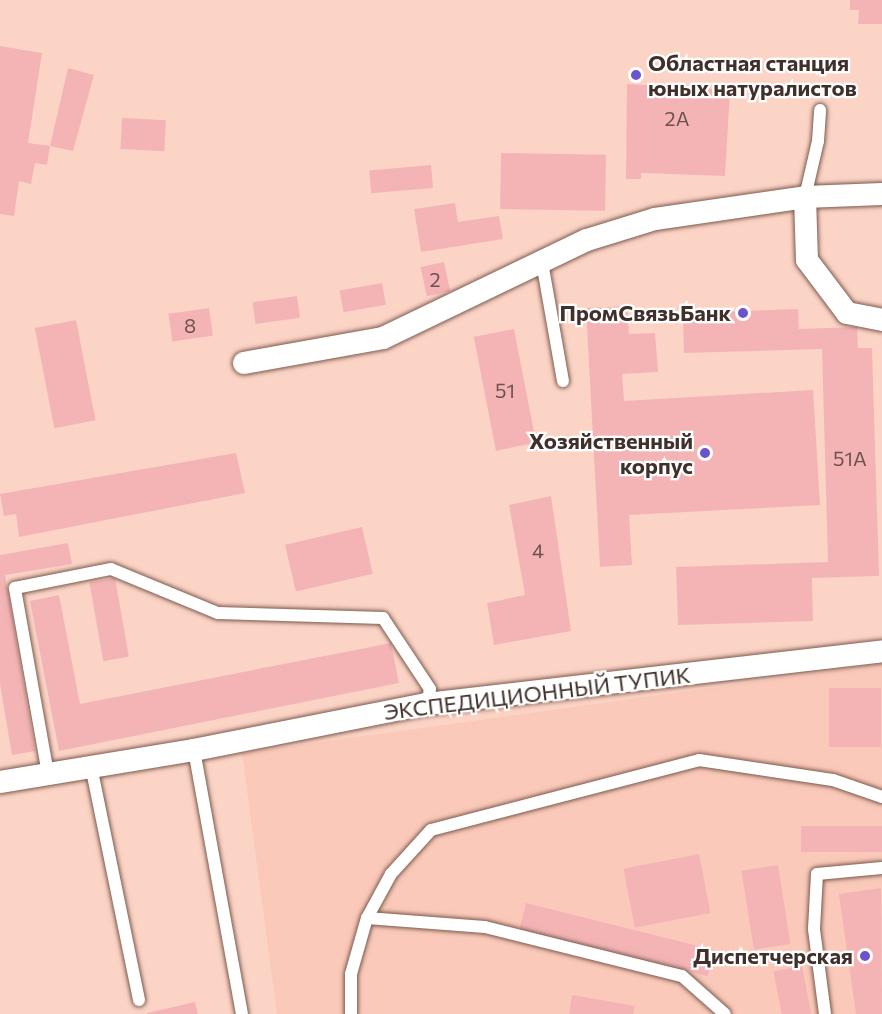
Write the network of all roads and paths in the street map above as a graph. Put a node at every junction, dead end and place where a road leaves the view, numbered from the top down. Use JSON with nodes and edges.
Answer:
{"nodes":[{"id":1,"x":820,"y":110,"type":"dead end"},
{"id":2,"x":882,"y":194,"type":"edge"},
{"id":3,"x":805,"y":197,"type":"junction"},
{"id":4,"x":542,"y":262,"type":"junction"},
{"id":5,"x":882,"y":320,"type":"edge"},
{"id":6,"x":244,"y":363,"type":"dead end"},
{"id":7,"x":562,"y":381,"type":"dead end"},
{"id":8,"x":882,"y":651,"type":"edge"},
{"id":9,"x":428,"y":704,"type":"junction"},
{"id":10,"x":194,"y":750,"type":"junction"},
{"id":11,"x":91,"y":766,"type":"junction"},
{"id":12,"x":48,"y":774,"type":"junction"},
{"id":13,"x":0,"y":782,"type":"edge"},
{"id":14,"x":882,"y":797,"type":"edge"},
{"id":15,"x":882,"y":868,"type":"edge"},
{"id":16,"x":367,"y":918,"type":"junction"},
{"id":17,"x":138,"y":1000,"type":"dead end"},
{"id":18,"x":242,"y":1014,"type":"edge"},
{"id":19,"x":351,"y":1014,"type":"edge"},
{"id":20,"x":725,"y":1014,"type":"edge"},
{"id":21,"x":825,"y":1014,"type":"edge"}],
"edges":[{"from":1,"to":3,"type":"lane"},
{"from":2,"to":3,"type":"street"},
{"from":3,"to":4,"type":"street"},
{"from":3,"to":5,"type":"street"},
{"from":4,"to":6,"type":"street"},
{"from":4,"to":7,"type":"lane"},
{"from":8,"to":9,"type":"street","name":"ЭКСПЕДИЦИОННЫЙ ТУПИК"},
{"from":9,"to":10,"type":"street","name":"ЭКСПЕДИЦИОННЫЙ ТУПИК"},
{"from":9,"to":12,"type":"lane"},
{"from":10,"to":11,"type":"street","name":"ЭКСПЕДИЦИОННЫЙ ТУПИК"},
{"from":10,"to":18,"type":"lane"},
{"from":11,"to":12,"type":"street","name":"ЭКСПЕДИЦИОННЫЙ ТУПИК"},
{"from":11,"to":17,"type":"lane"},
{"from":12,"to":13,"type":"street","name":"ЭКСПЕДИЦИОННЫЙ ТУПИК"},
{"from":14,"to":16,"type":"lane"},
{"from":15,"to":21,"type":"lane"},
{"from":16,"to":19,"type":"lane"},
{"from":16,"to":20,"type":"lane"}]}
